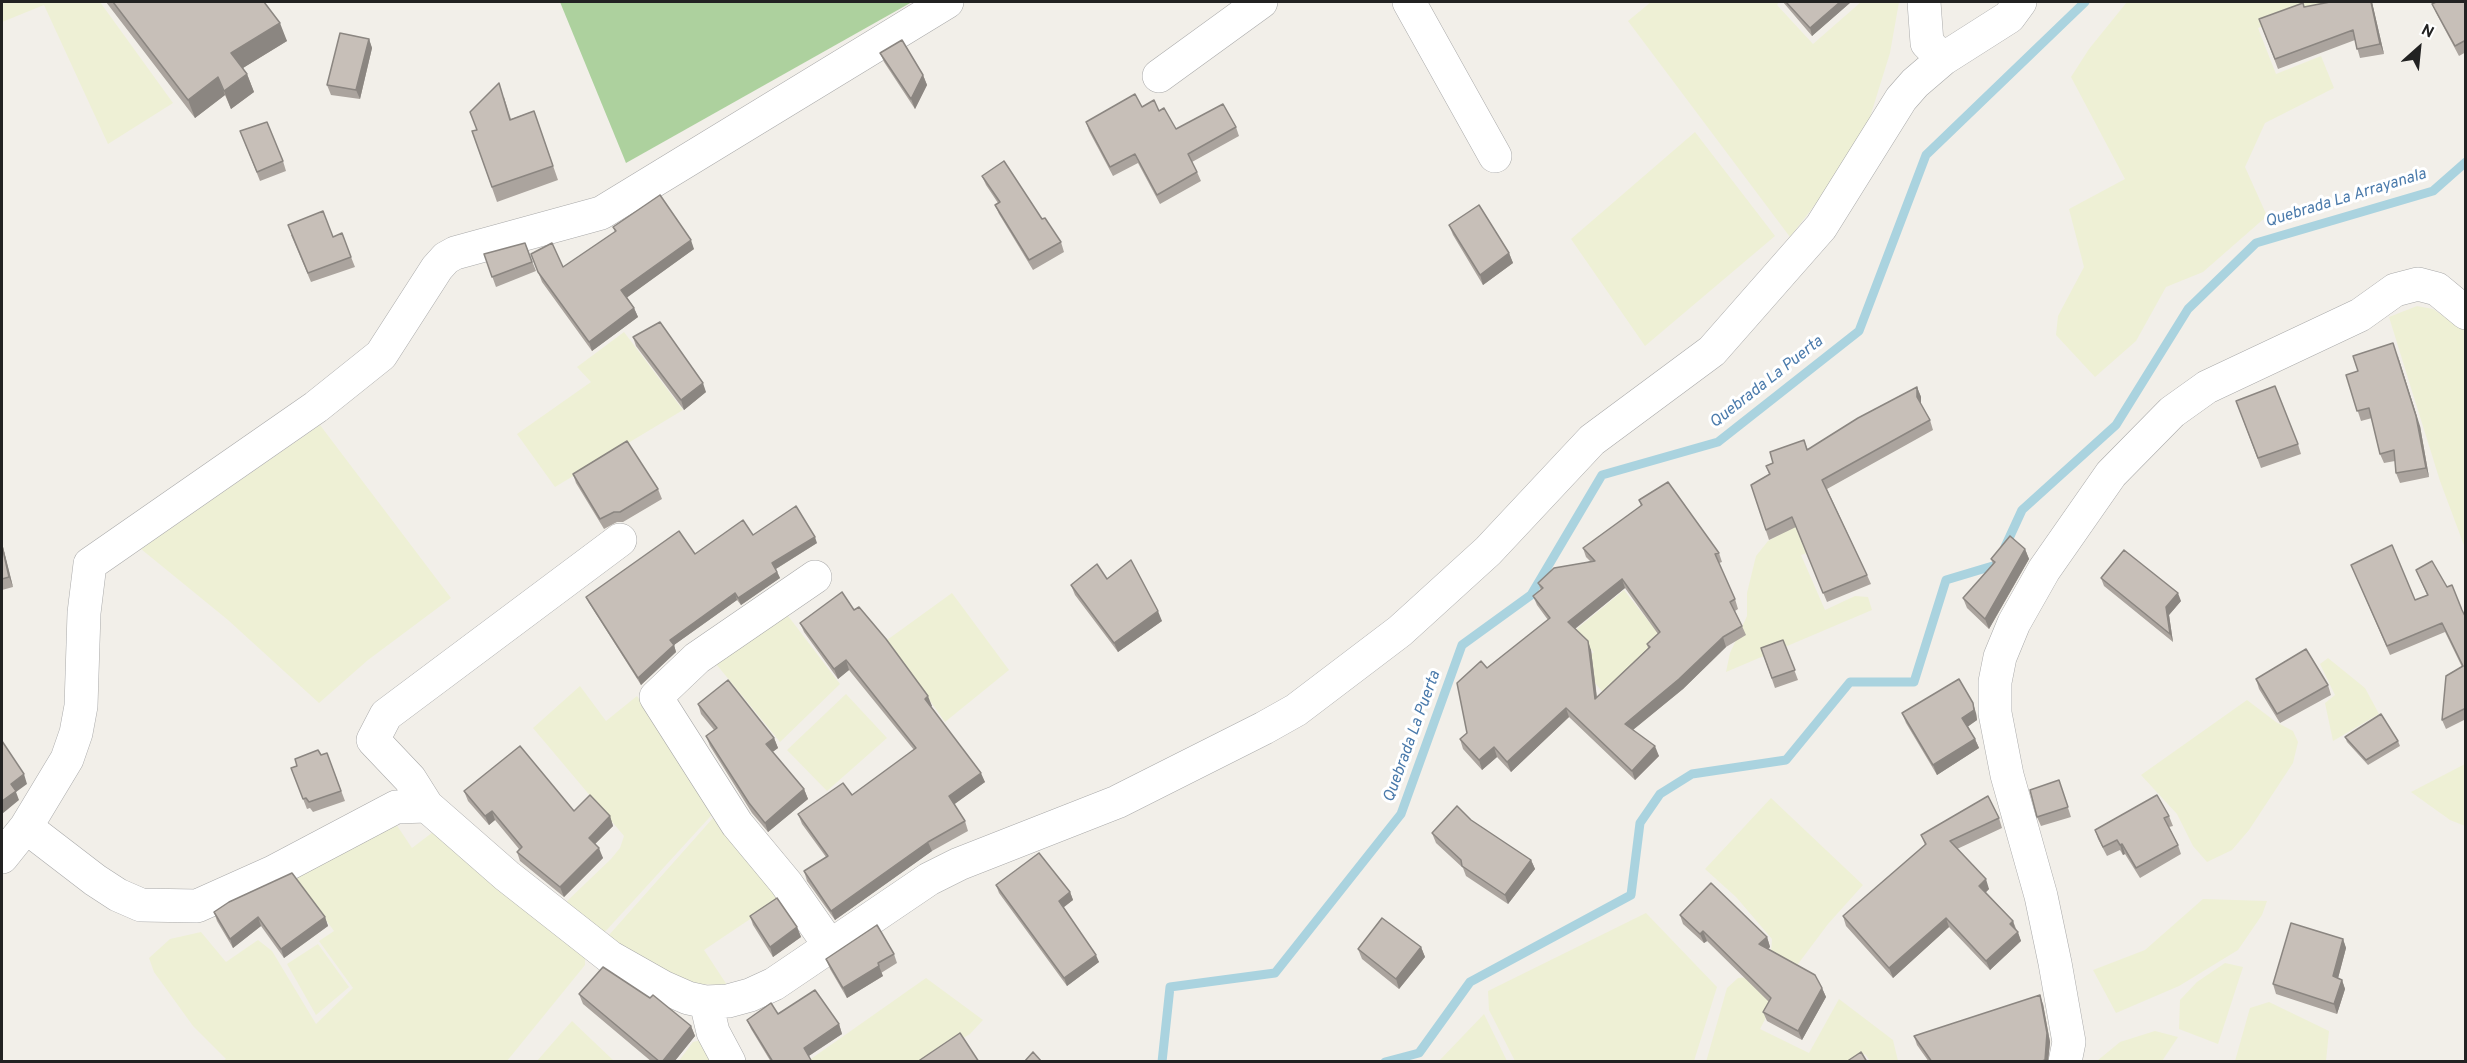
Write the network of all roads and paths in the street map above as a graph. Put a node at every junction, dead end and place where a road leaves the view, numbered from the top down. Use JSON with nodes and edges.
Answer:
{"nodes":[{"id":1,"x":947,"y":2,"type":"edge"},
{"id":2,"x":1261,"y":2,"type":"edge"},
{"id":3,"x":1409,"y":2,"type":"edge"},
{"id":4,"x":1924,"y":2,"type":"edge"},
{"id":5,"x":2020,"y":2,"type":"edge"},
{"id":6,"x":1943,"y":59,"type":"junction"},
{"id":7,"x":1159,"y":76,"type":"dead end"},
{"id":8,"x":1495,"y":156,"type":"dead end"},
{"id":9,"x":2466,"y":313,"type":"edge"},
{"id":10,"x":620,"y":540,"type":"dead end"},
{"id":11,"x":814,"y":577,"type":"dead end"},
{"id":12,"x":427,"y":806,"type":"junction"},
{"id":13,"x":26,"y":827,"type":"junction"},
{"id":14,"x":2,"y":857,"type":"edge"},
{"id":15,"x":830,"y":946,"type":"junction"},
{"id":16,"x":706,"y":1002,"type":"junction"},
{"id":17,"x":729,"y":1062,"type":"edge"},
{"id":18,"x":2065,"y":1062,"type":"edge"}],
"edges":[{"from":1,"to":13,"type":"street"},
{"from":2,"to":7,"type":"street"},
{"from":3,"to":8,"type":"street"},
{"from":4,"to":6,"type":"street"},
{"from":5,"to":6,"type":"street"},
{"from":6,"to":15,"type":"street"},
{"from":9,"to":18,"type":"street"},
{"from":10,"to":12,"type":"street"},
{"from":11,"to":15,"type":"street"},
{"from":12,"to":13,"type":"street"},
{"from":12,"to":16,"type":"street"},
{"from":13,"to":14,"type":"street"},
{"from":15,"to":16,"type":"street"},
{"from":16,"to":17,"type":"street"}]}
